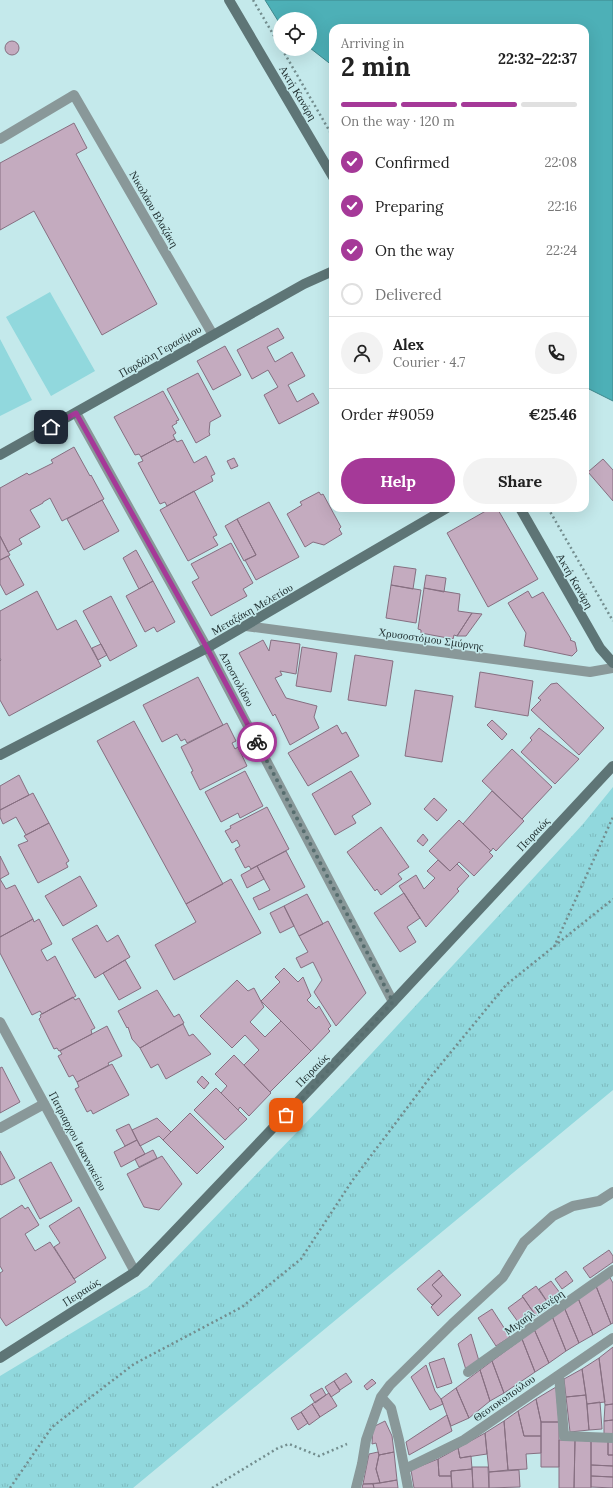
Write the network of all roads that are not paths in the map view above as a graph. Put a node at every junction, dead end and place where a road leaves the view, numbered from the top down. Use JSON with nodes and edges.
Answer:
{"nodes":[{"id":1,"x":229,"y":0,"type":"edge"},
{"id":2,"x":0,"y":139,"type":"edge"},
{"id":3,"x":329,"y":170,"type":"edge"},
{"id":4,"x":329,"y":273,"type":"edge"},
{"id":5,"x":213,"y":335,"type":"junction"},
{"id":6,"x":76,"y":413,"type":"junction"},
{"id":7,"x":0,"y":455,"type":"edge"},
{"id":8,"x":440,"y":512,"type":"edge"},
{"id":9,"x":522,"y":512,"type":"edge"},
{"id":10,"x":246,"y":626,"type":"junction"},
{"id":11,"x":207,"y":648,"type":"junction"},
{"id":12,"x":613,"y":664,"type":"edge"},
{"id":13,"x":613,"y":668,"type":"edge"},
{"id":14,"x":0,"y":755,"type":"edge"},
{"id":15,"x":613,"y":766,"type":"edge"},
{"id":16,"x":393,"y":1002,"type":"junction"},
{"id":17,"x":0,"y":1022,"type":"edge"},
{"id":18,"x":44,"y":1104,"type":"junction"},
{"id":19,"x":0,"y":1128,"type":"edge"},
{"id":20,"x":613,"y":1192,"type":"edge"},
{"id":21,"x":613,"y":1270,"type":"edge"},
{"id":22,"x":135,"y":1272,"type":"junction"},
{"id":23,"x":613,"y":1338,"type":"edge"},
{"id":24,"x":0,"y":1358,"type":"edge"},
{"id":25,"x":468,"y":1372,"type":"dead end"},
{"id":26,"x":559,"y":1375,"type":"junction"},
{"id":27,"x":381,"y":1398,"type":"junction"},
{"id":28,"x":613,"y":1438,"type":"edge"},
{"id":29,"x":405,"y":1469,"type":"junction"},
{"id":30,"x":356,"y":1488,"type":"edge"},
{"id":31,"x":408,"y":1488,"type":"edge"}],
"edges":[{"from":1,"to":3,"type":"street","name":"Ακτή Κανάρη"},
{"from":2,"to":5,"type":"street","name":"Νικολάου Βλαζάκη"},
{"from":4,"to":5,"type":"street","name":"Παρδάλη Γερασίμου"},
{"from":5,"to":6,"type":"street","name":"Παρδάλη Γερασίμου"},
{"from":6,"to":7,"type":"street","name":"Παρδάλη Γερασίμου"},
{"from":6,"to":11,"type":"street","name":"Αποστολίδου"},
{"from":8,"to":10,"type":"street","name":"Μεταξάκη Μελετίου"},
{"from":9,"to":12,"type":"street","name":"Ακτή Κανάρη"},
{"from":10,"to":11,"type":"street","name":"Μεταξάκη Μελετίου"},
{"from":10,"to":13,"type":"street","name":"Χρυσοστόμου Σμύρνης"},
{"from":11,"to":14,"type":"street","name":"Μεταξάκη Μελετίου"},
{"from":11,"to":16,"type":"street","name":"Αποστολίδου"},
{"from":15,"to":16,"type":"street","name":"Πειραιώς"},
{"from":16,"to":22,"type":"street","name":"Πειραιώς"},
{"from":17,"to":18,"type":"street","name":"Πατριαρχου Ιωαννικείου"},
{"from":18,"to":19,"type":"street"},
{"from":18,"to":22,"type":"street","name":"Πατριαρχου Ιωαννικείου"},
{"from":20,"to":27,"type":"street"},
{"from":21,"to":25,"type":"street","name":"Μιχαήλ Βενέρη"},
{"from":22,"to":24,"type":"street","name":"Πειραιώς"},
{"from":23,"to":26,"type":"street","name":"Θεοτοκοπούλου"},
{"from":26,"to":28,"type":"street"},
{"from":26,"to":29,"type":"street","name":"Θεοτοκοπούλου"},
{"from":27,"to":29,"type":"street"},
{"from":27,"to":30,"type":"street"},
{"from":29,"to":31,"type":"street"}]}
